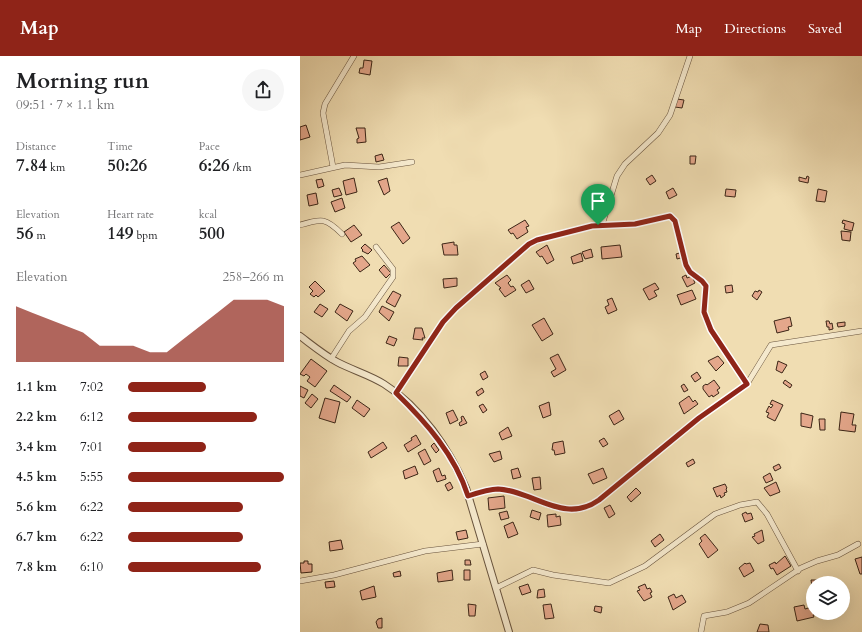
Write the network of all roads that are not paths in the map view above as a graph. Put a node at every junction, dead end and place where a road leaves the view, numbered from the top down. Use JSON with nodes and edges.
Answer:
{"nodes":[{"id":1,"x":354,"y":56,"type":"edge"},
{"id":2,"x":690,"y":56,"type":"edge"},
{"id":3,"x":412,"y":162,"type":"dead end"},
{"id":4,"x":333,"y":167,"type":"junction"},
{"id":5,"x":300,"y":175,"type":"edge"},
{"id":6,"x":300,"y":225,"type":"edge"},
{"id":7,"x":602,"y":226,"type":"junction"},
{"id":8,"x":342,"y":234,"type":"dead end"},
{"id":9,"x":376,"y":247,"type":"dead end"},
{"id":10,"x":862,"y":331,"type":"edge"},
{"id":11,"x":300,"y":336,"type":"edge"},
{"id":12,"x":331,"y":358,"type":"junction"},
{"id":13,"x":747,"y":384,"type":"junction"},
{"id":14,"x":396,"y":393,"type":"junction"},
{"id":15,"x":468,"y":496,"type":"junction"},
{"id":16,"x":483,"y":544,"type":"junction"},
{"id":17,"x":858,"y":544,"type":"dead end"},
{"id":18,"x":798,"y":571,"type":"junction"},
{"id":19,"x":300,"y":581,"type":"edge"},
{"id":20,"x":496,"y":588,"type":"junction"},
{"id":21,"x":509,"y":632,"type":"edge"},
{"id":22,"x":700,"y":632,"type":"edge"}],
"edges":[{"from":1,"to":4,"type":"street"},
{"from":2,"to":7,"type":"street"},
{"from":3,"to":4,"type":"street"},
{"from":4,"to":5,"type":"street"},
{"from":6,"to":8,"type":"street"},
{"from":7,"to":13,"type":"street"},
{"from":7,"to":14,"type":"street"},
{"from":9,"to":12,"type":"street"},
{"from":10,"to":13,"type":"street"},
{"from":11,"to":12,"type":"street"},
{"from":12,"to":14,"type":"street"},
{"from":13,"to":15,"type":"street"},
{"from":14,"to":15,"type":"street"},
{"from":15,"to":16,"type":"street"},
{"from":16,"to":19,"type":"street"},
{"from":16,"to":20,"type":"street"},
{"from":17,"to":18,"type":"street"},
{"from":18,"to":20,"type":"street"},
{"from":18,"to":22,"type":"street"},
{"from":20,"to":21,"type":"street"}]}
